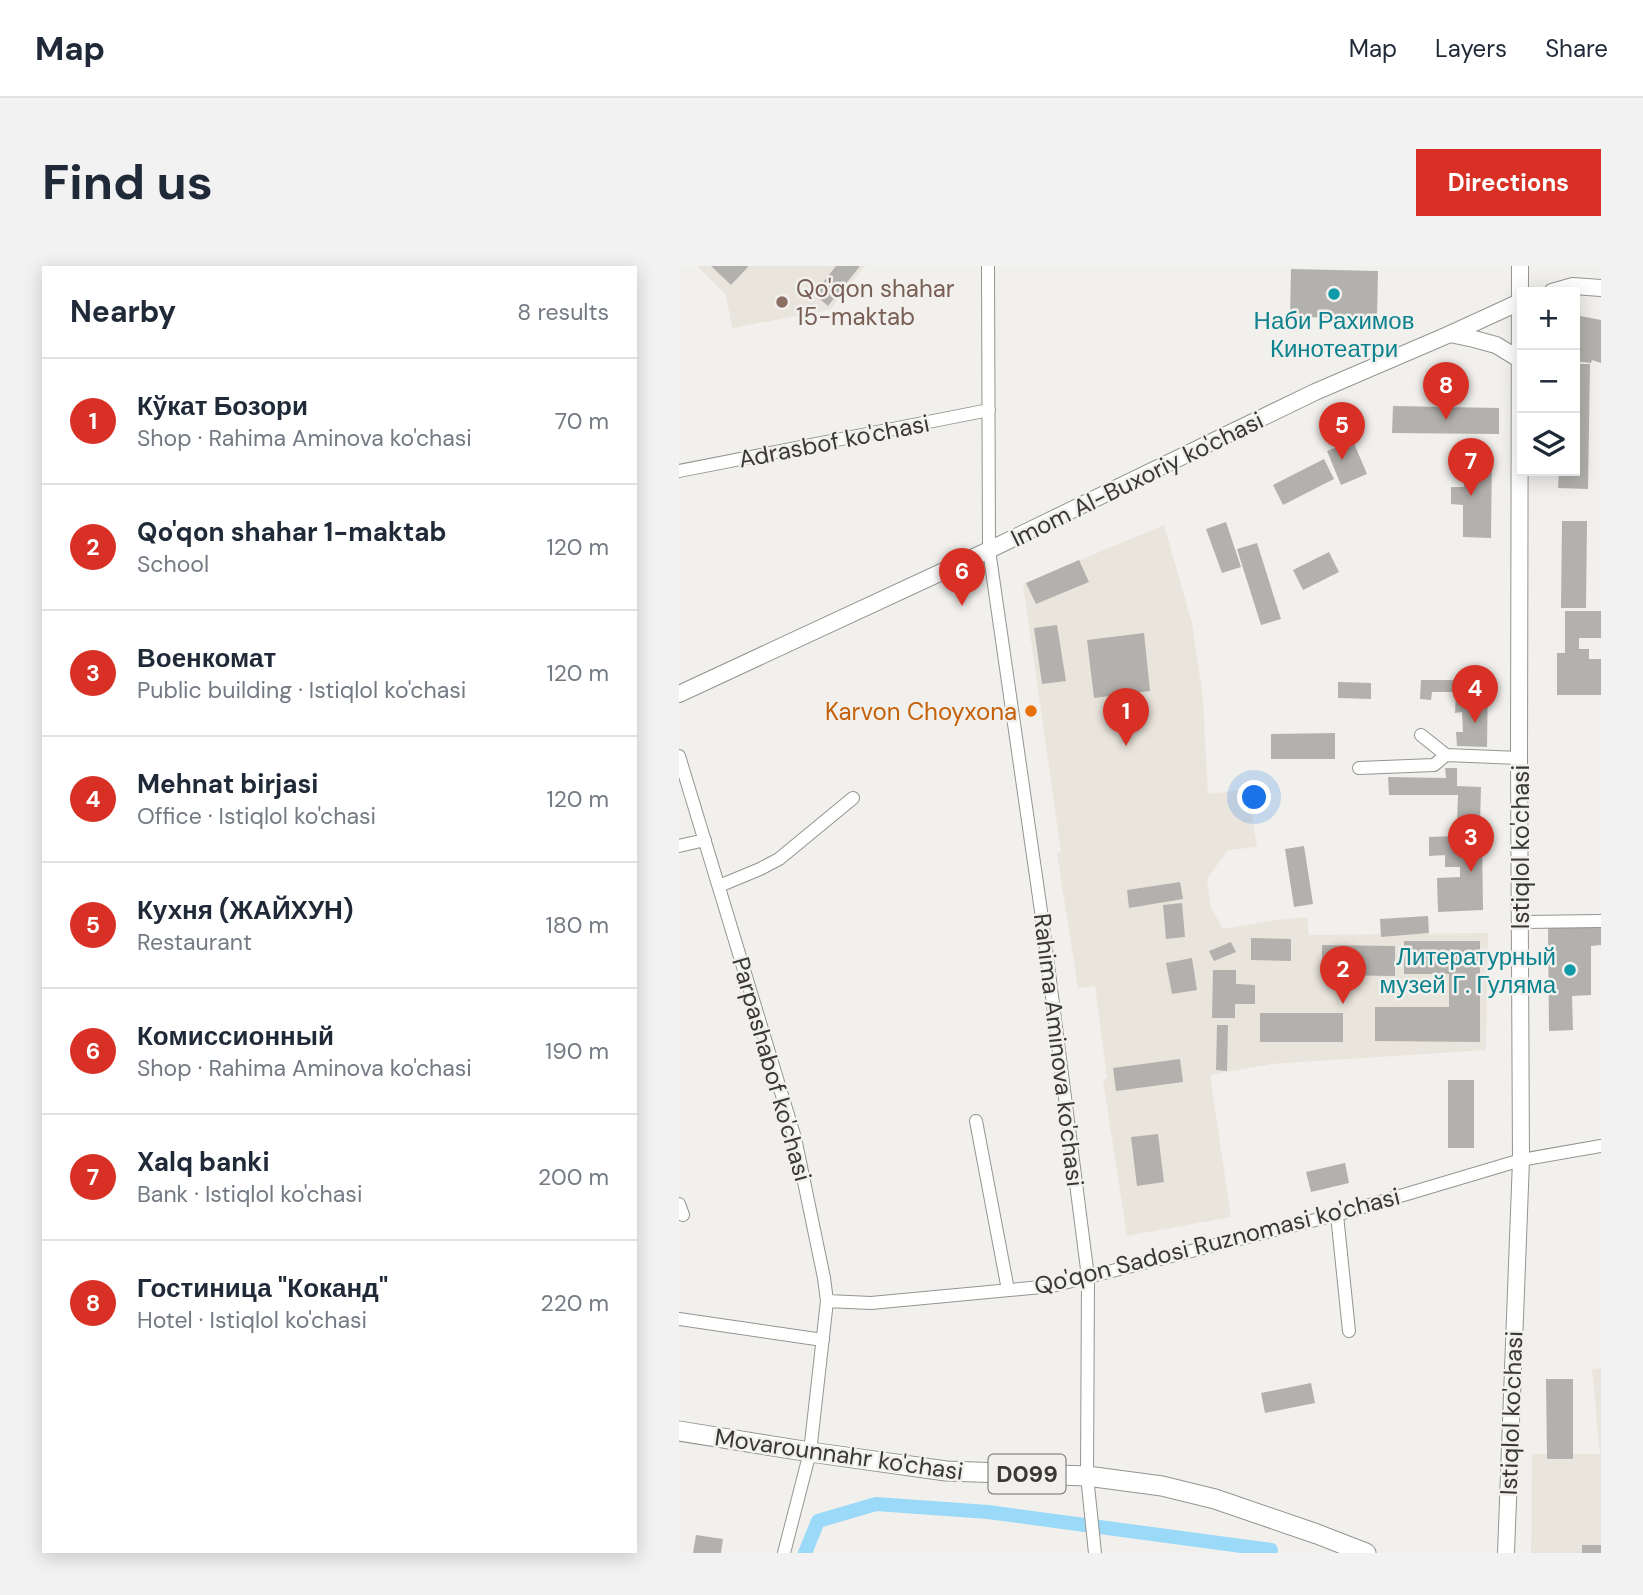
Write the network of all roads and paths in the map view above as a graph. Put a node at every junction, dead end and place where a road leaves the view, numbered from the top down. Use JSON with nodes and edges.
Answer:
{"nodes":[{"id":1,"x":988,"y":266,"type":"edge"},
{"id":2,"x":1520,"y":266,"type":"edge"},
{"id":3,"x":1521,"y":287,"type":"edge"},
{"id":4,"x":1570,"y":287,"type":"edge"},
{"id":5,"x":1601,"y":288,"type":"edge"},
{"id":6,"x":1517,"y":303,"type":"edge"},
{"id":7,"x":1450,"y":334,"type":"junction"},
{"id":8,"x":1517,"y":358,"type":"edge"},
{"id":9,"x":989,"y":411,"type":"junction"},
{"id":10,"x":1519,"y":413,"type":"edge"},
{"id":11,"x":679,"y":471,"type":"edge"},
{"id":12,"x":989,"y":550,"type":"junction"},
{"id":13,"x":679,"y":694,"type":"edge"},
{"id":14,"x":1420,"y":735,"type":"dead end"},
{"id":15,"x":1446,"y":755,"type":"junction"},
{"id":16,"x":679,"y":756,"type":"edge"},
{"id":17,"x":1519,"y":758,"type":"junction"},
{"id":18,"x":1359,"y":768,"type":"dead end"},
{"id":19,"x":853,"y":799,"type":"dead end"},
{"id":20,"x":705,"y":840,"type":"junction"},
{"id":21,"x":679,"y":846,"type":"edge"},
{"id":22,"x":719,"y":886,"type":"junction"},
{"id":23,"x":1601,"y":921,"type":"edge"},
{"id":24,"x":1520,"y":922,"type":"junction"},
{"id":25,"x":977,"y":1121,"type":"dead end"},
{"id":26,"x":1601,"y":1146,"type":"edge"},
{"id":27,"x":1521,"y":1160,"type":"junction"},
{"id":28,"x":1336,"y":1215,"type":"junction"},
{"id":29,"x":1089,"y":1277,"type":"junction"},
{"id":30,"x":1008,"y":1290,"type":"junction"},
{"id":31,"x":827,"y":1301,"type":"junction"},
{"id":32,"x":679,"y":1319,"type":"edge"},
{"id":33,"x":1349,"y":1331,"type":"dead end"},
{"id":34,"x":823,"y":1340,"type":"junction"},
{"id":35,"x":679,"y":1431,"type":"edge"},
{"id":36,"x":810,"y":1452,"type":"junction"},
{"id":37,"x":1087,"y":1476,"type":"junction"},
{"id":38,"x":784,"y":1553,"type":"edge"},
{"id":39,"x":1095,"y":1553,"type":"edge"},
{"id":40,"x":1366,"y":1553,"type":"edge"},
{"id":41,"x":1506,"y":1553,"type":"edge"}],
"edges":[{"from":1,"to":9,"type":"street","name":"Rahima Aminova ko'chasi"},
{"from":2,"to":3,"type":"main road","name":"Istiqlol ko'chasi"},
{"from":4,"to":5,"type":"main road"},
{"from":6,"to":7,"type":"main road","name":"Imom Al-Buxoriy ko'chasi"},
{"from":7,"to":8,"type":"main road"},
{"from":7,"to":12,"type":"main road","name":"Imom Al-Buxoriy ko'chasi"},
{"from":9,"to":11,"type":"street","name":"Adrasbof ko'chasi"},
{"from":9,"to":12,"type":"street","name":"Rahima Aminova ko'chasi"},
{"from":10,"to":17,"type":"main road","name":"Istiqlol ko'chasi"},
{"from":12,"to":13,"type":"main road","name":"Imom Al-Buxoriy ko'chasi"},
{"from":12,"to":29,"type":"street","name":"Rahima Aminova ko'chasi"},
{"from":14,"to":15,"type":"street"},
{"from":15,"to":17,"type":"street"},
{"from":15,"to":18,"type":"street"},
{"from":16,"to":20,"type":"street","name":"Parpashabof ko'chasi"},
{"from":17,"to":24,"type":"main road","name":"Istiqlol ko'chasi"},
{"from":19,"to":22,"type":"street"},
{"from":20,"to":21,"type":"street"},
{"from":20,"to":22,"type":"street","name":"Parpashabof ko'chasi"},
{"from":22,"to":31,"type":"street","name":"Parpashabof ko'chasi"},
{"from":23,"to":24,"type":"street"},
{"from":24,"to":27,"type":"main road","name":"Istiqlol ko'chasi"},
{"from":25,"to":30,"type":"street"},
{"from":26,"to":27,"type":"street","name":"Qo'qon Sadosi Ruznomasi ko'chasi"},
{"from":27,"to":28,"type":"street","name":"Qo'qon Sadosi Ruznomasi ko'chasi"},
{"from":27,"to":41,"type":"main road","name":"Istiqlol ko'chasi"},
{"from":28,"to":29,"type":"street","name":"Qo'qon Sadosi Ruznomasi ko'chasi"},
{"from":28,"to":33,"type":"street"},
{"from":29,"to":30,"type":"street","name":"Qo'qon Sadosi Ruznomasi ko'chasi"},
{"from":29,"to":37,"type":"street","name":"Rahima Aminova ko'chasi"},
{"from":30,"to":31,"type":"street","name":"Qo'qon Sadosi Ruznomasi ko'chasi"},
{"from":31,"to":34,"type":"street","name":"Parpashabof ko'chasi"},
{"from":32,"to":34,"type":"street"},
{"from":34,"to":36,"type":"street","name":"Parpashabof ko'chasi"},
{"from":35,"to":36,"type":"highway","name":"Movarounnahr ko'chasi","number":"D099"},
{"from":36,"to":37,"type":"highway","name":"Movarounnahr ko'chasi","number":"D099"},
{"from":36,"to":38,"type":"street","name":"Parpashabof ko'chasi"},
{"from":37,"to":39,"type":"street","name":"Rahima Aminova ko'chasi"},
{"from":37,"to":40,"type":"highway","name":"Movarounnahr ko'chasi","number":"D099"}]}
